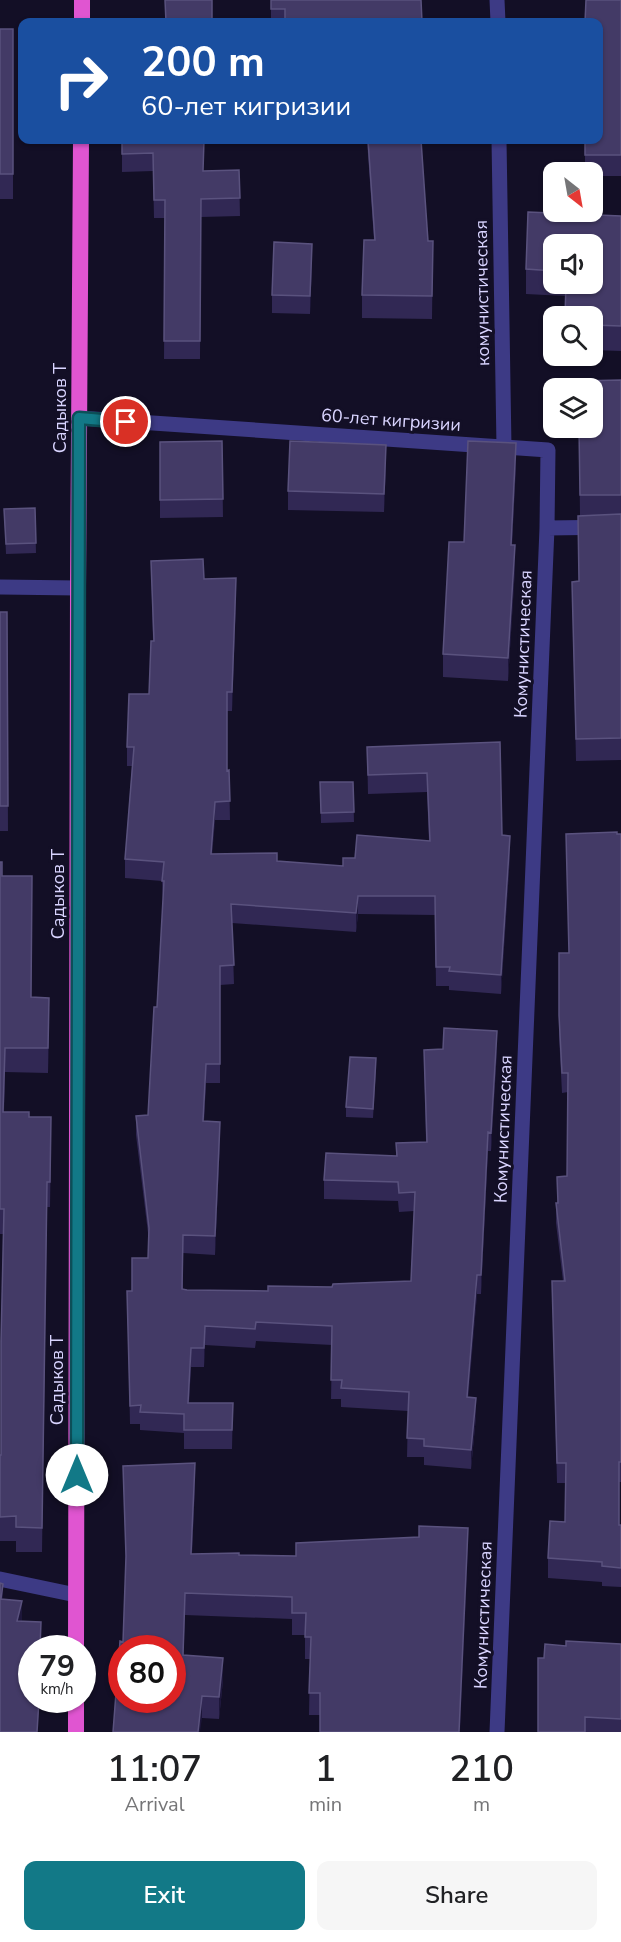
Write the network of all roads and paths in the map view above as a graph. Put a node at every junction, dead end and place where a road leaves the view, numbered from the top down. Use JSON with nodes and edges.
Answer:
{"nodes":[{"id":1,"x":82,"y":0,"type":"edge"},
{"id":2,"x":497,"y":0,"type":"edge"},
{"id":3,"x":82,"y":18,"type":"edge"},
{"id":4,"x":498,"y":18,"type":"edge"},
{"id":5,"x":81,"y":144,"type":"edge"},
{"id":6,"x":499,"y":144,"type":"edge"},
{"id":7,"x":79,"y":418,"type":"junction"},
{"id":8,"x":504,"y":447,"type":"junction"},
{"id":9,"x":621,"y":527,"type":"edge"},
{"id":10,"x":547,"y":528,"type":"junction"},
{"id":11,"x":0,"y":586,"type":"edge"},
{"id":12,"x":78,"y":588,"type":"junction"},
{"id":13,"x":0,"y":1579,"type":"edge"},
{"id":14,"x":76,"y":1595,"type":"junction"},
{"id":15,"x":76,"y":1635,"type":"edge"},
{"id":16,"x":76,"y":1713,"type":"edge"},
{"id":17,"x":76,"y":1732,"type":"edge"},
{"id":18,"x":497,"y":1732,"type":"edge"}],
"edges":[{"from":1,"to":3,"type":"highway"},
{"from":2,"to":4,"type":"street"},
{"from":5,"to":7,"type":"highway","name":"Садыков Т"},
{"from":6,"to":8,"type":"street","name":"комунистическая"},
{"from":7,"to":8,"type":"street","name":"60-лет кигризии"},
{"from":7,"to":12,"type":"highway","name":"Садыков Т"},
{"from":8,"to":10,"type":"street","name":"60-лет кигризии"},
{"from":9,"to":10,"type":"street"},
{"from":10,"to":18,"type":"street","name":"Комунистическая"},
{"from":11,"to":12,"type":"street"},
{"from":12,"to":14,"type":"highway","name":"Садыков Т"},
{"from":13,"to":14,"type":"street"},
{"from":14,"to":15,"type":"highway","name":"Садыков Т"},
{"from":16,"to":17,"type":"highway"}]}
